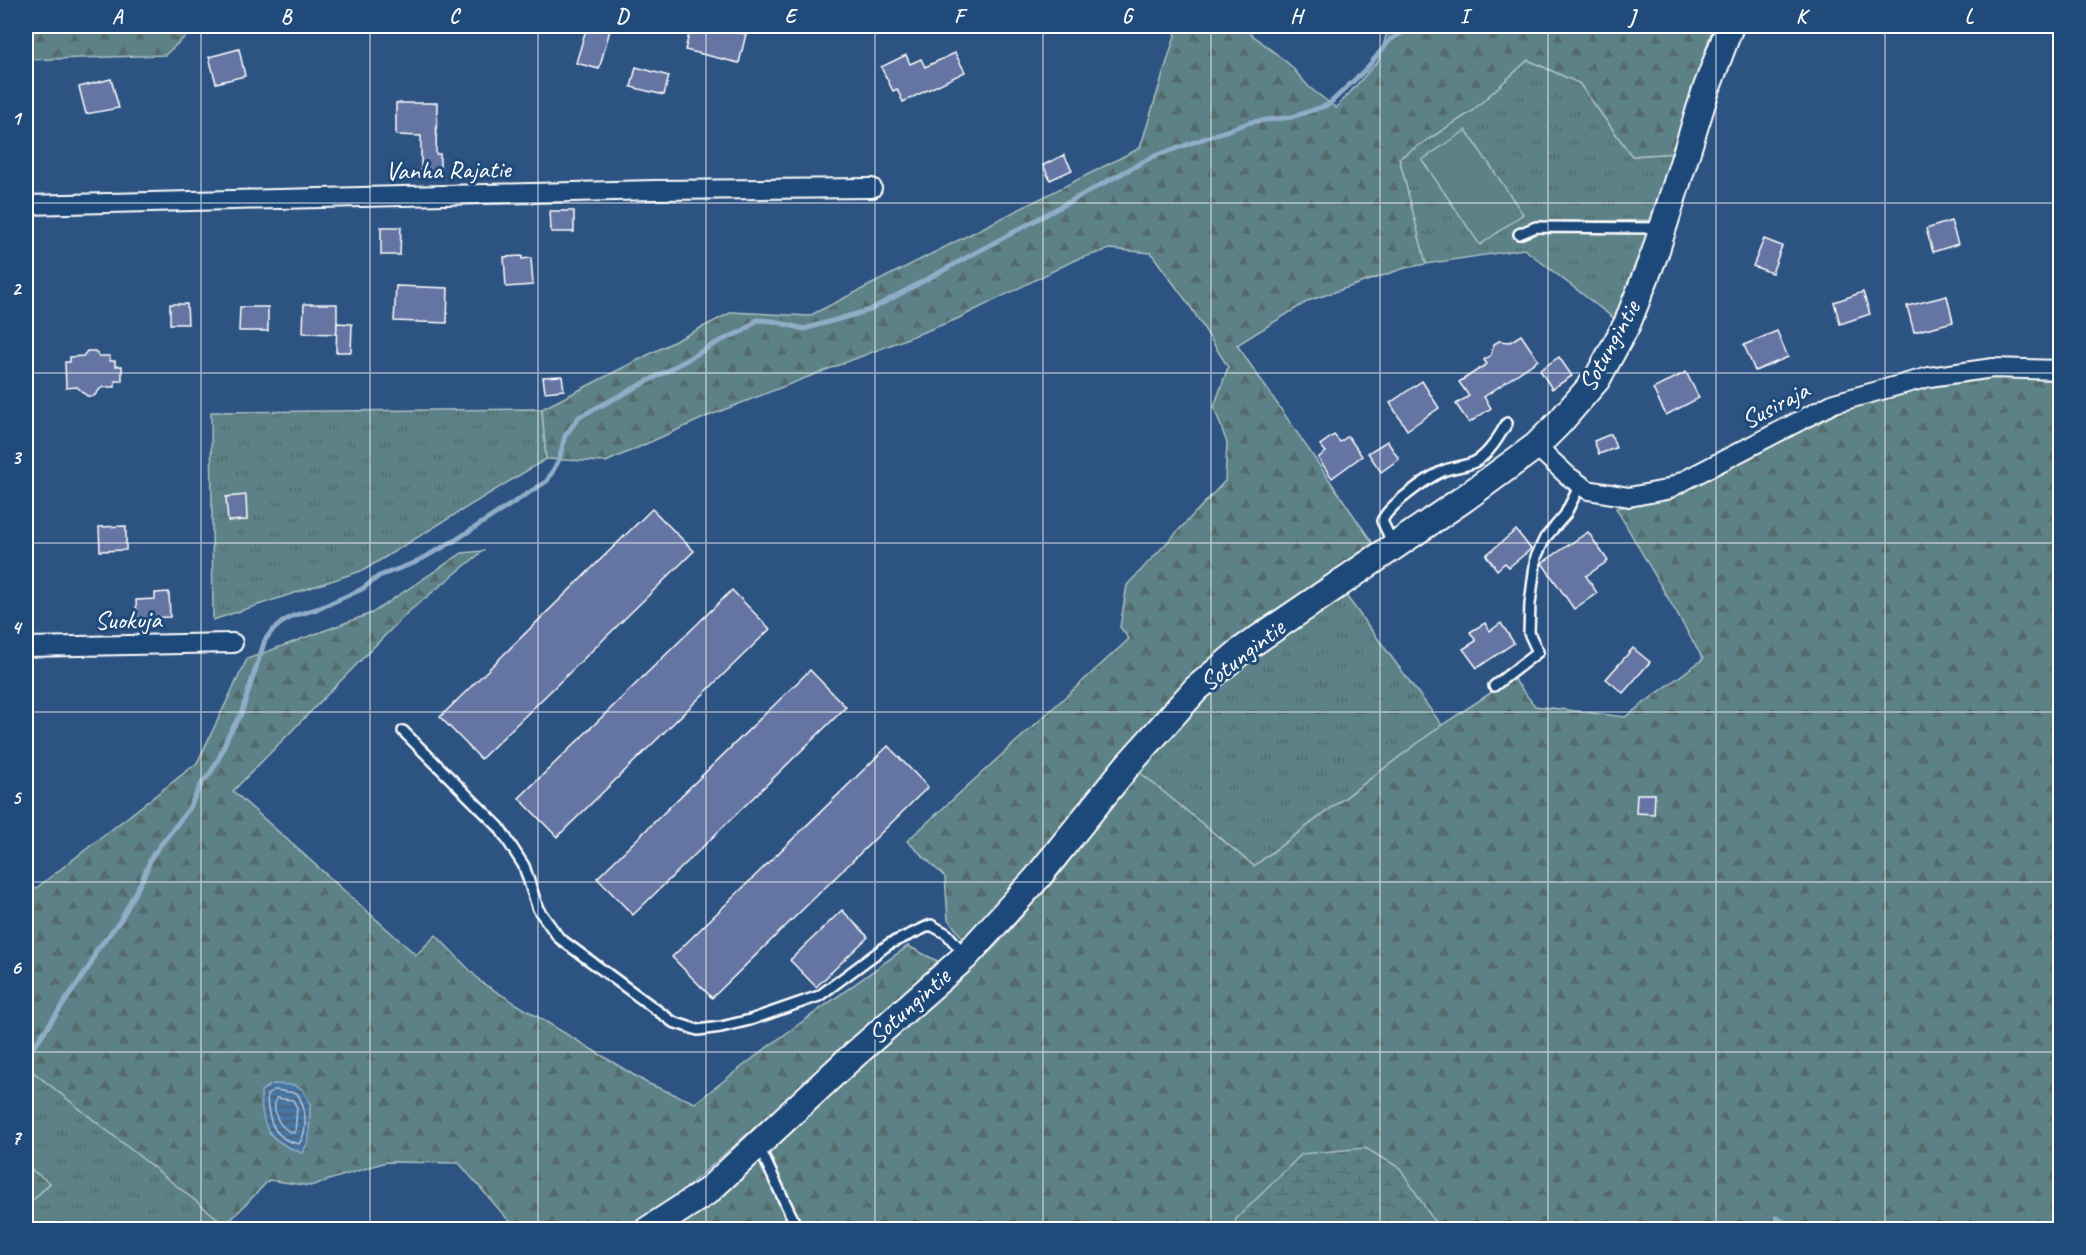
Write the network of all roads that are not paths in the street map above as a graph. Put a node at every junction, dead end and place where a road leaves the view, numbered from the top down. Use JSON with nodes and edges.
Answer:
{"nodes":[{"id":1,"x":1730,"y":26,"type":"edge"},
{"id":2,"x":872,"y":188,"type":"dead end"},
{"id":3,"x":26,"y":205,"type":"edge"},
{"id":4,"x":1663,"y":228,"type":"junction"},
{"id":5,"x":1520,"y":234,"type":"dead end"},
{"id":6,"x":2061,"y":370,"type":"edge"},
{"id":7,"x":1507,"y":423,"type":"dead end"},
{"id":8,"x":1536,"y":446,"type":"junction"},
{"id":9,"x":1580,"y":485,"type":"junction"},
{"id":10,"x":1394,"y":546,"type":"junction"},
{"id":11,"x":233,"y":643,"type":"dead end"},
{"id":12,"x":26,"y":647,"type":"edge"},
{"id":13,"x":1494,"y":686,"type":"dead end"},
{"id":14,"x":403,"y":731,"type":"dead end"},
{"id":15,"x":966,"y":956,"type":"junction"},
{"id":16,"x":758,"y":1144,"type":"junction"},
{"id":17,"x":648,"y":1230,"type":"edge"},
{"id":18,"x":798,"y":1230,"type":"edge"}],
"edges":[{"from":1,"to":4,"type":"street","name":"Sotungintie"},
{"from":2,"to":3,"type":"street","name":"Vanha Rajatie"},
{"from":4,"to":5,"type":"lane"},
{"from":4,"to":8,"type":"street","name":"Sotungintie"},
{"from":6,"to":9,"type":"street","name":"Susiraja"},
{"from":7,"to":10,"type":"lane"},
{"from":8,"to":9,"type":"street","name":"Susiraja"},
{"from":8,"to":10,"type":"street","name":"Sotungintie"},
{"from":9,"to":13,"type":"lane"},
{"from":10,"to":15,"type":"street","name":"Sotungintie"},
{"from":11,"to":12,"type":"street","name":"Suokuja"},
{"from":14,"to":15,"type":"lane"},
{"from":15,"to":16,"type":"street","name":"Sotungintie"},
{"from":16,"to":17,"type":"street","name":"Sotungintie"},
{"from":16,"to":18,"type":"lane"}]}
